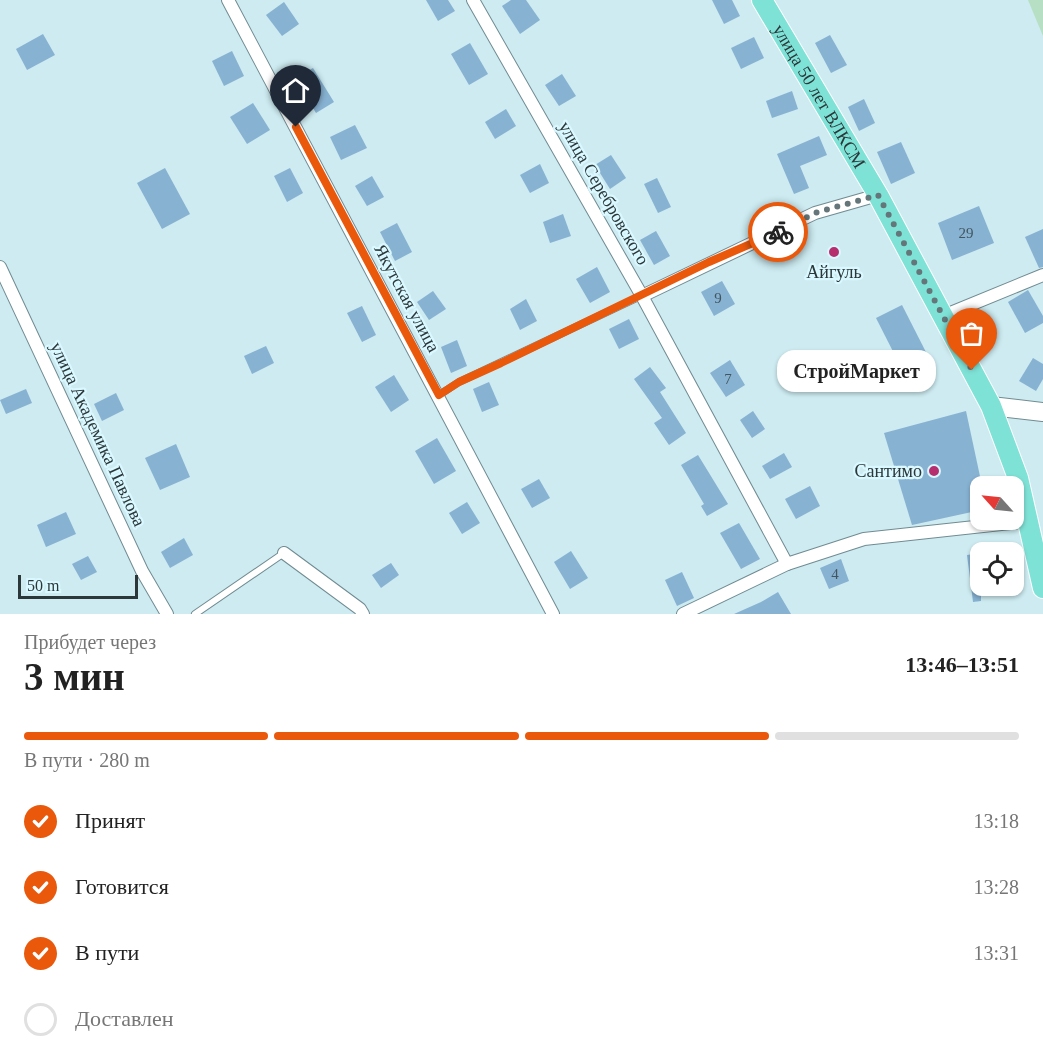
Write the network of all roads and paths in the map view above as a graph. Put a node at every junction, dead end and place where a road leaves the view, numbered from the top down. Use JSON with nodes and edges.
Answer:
{"nodes":[{"id":1,"x":228,"y":0,"type":"edge"},
{"id":2,"x":473,"y":0,"type":"edge"},
{"id":3,"x":762,"y":0,"type":"edge"},
{"id":4,"x":878,"y":195,"type":"junction"},
{"id":5,"x":0,"y":267,"type":"edge"},
{"id":6,"x":1043,"y":275,"type":"edge"},
{"id":7,"x":642,"y":296,"type":"junction"},
{"id":8,"x":943,"y":316,"type":"junction"},
{"id":9,"x":439,"y":395,"type":"junction"},
{"id":10,"x":991,"y":406,"type":"junction"},
{"id":11,"x":1043,"y":412,"type":"edge"},
{"id":12,"x":1029,"y":521,"type":"junction"},
{"id":13,"x":284,"y":553,"type":"joint"},
{"id":14,"x":787,"y":564,"type":"junction"},
{"id":15,"x":1043,"y":588,"type":"edge"},
{"id":16,"x":167,"y":614,"type":"edge"},
{"id":17,"x":195,"y":614,"type":"edge"},
{"id":18,"x":363,"y":614,"type":"edge"},
{"id":19,"x":553,"y":614,"type":"edge"},
{"id":20,"x":683,"y":614,"type":"edge"}],
"edges":[{"from":1,"to":9,"type":"street","name":"Якутская улица"},
{"from":2,"to":7,"type":"street","name":"улица Серебровского"},
{"from":3,"to":4,"type":"main road","name":"улица 50 лет ВЛКСМ"},
{"from":4,"to":7,"type":"street"},
{"from":4,"to":8,"type":"main road","name":"улица 50 лет ВЛКСМ"},
{"from":5,"to":16,"type":"street","name":"улица Академика Павлова"},
{"from":6,"to":8,"type":"street"},
{"from":7,"to":9,"type":"lane"},
{"from":7,"to":14,"type":"street","name":"улица Серебровского"},
{"from":8,"to":10,"type":"main road","name":"улица 50 лет ВЛКСМ"},
{"from":9,"to":19,"type":"street","name":"Якутская улица"},
{"from":10,"to":11,"type":"main road"},
{"from":10,"to":12,"type":"main road","name":"улица 50 лет ВЛКСМ"},
{"from":12,"to":14,"type":"street"},
{"from":12,"to":15,"type":"main road","name":"улица 50 лет ВЛКСМ"},
{"from":13,"to":17,"type":"lane"},
{"from":13,"to":18,"type":"street"},
{"from":14,"to":20,"type":"street"}]}
